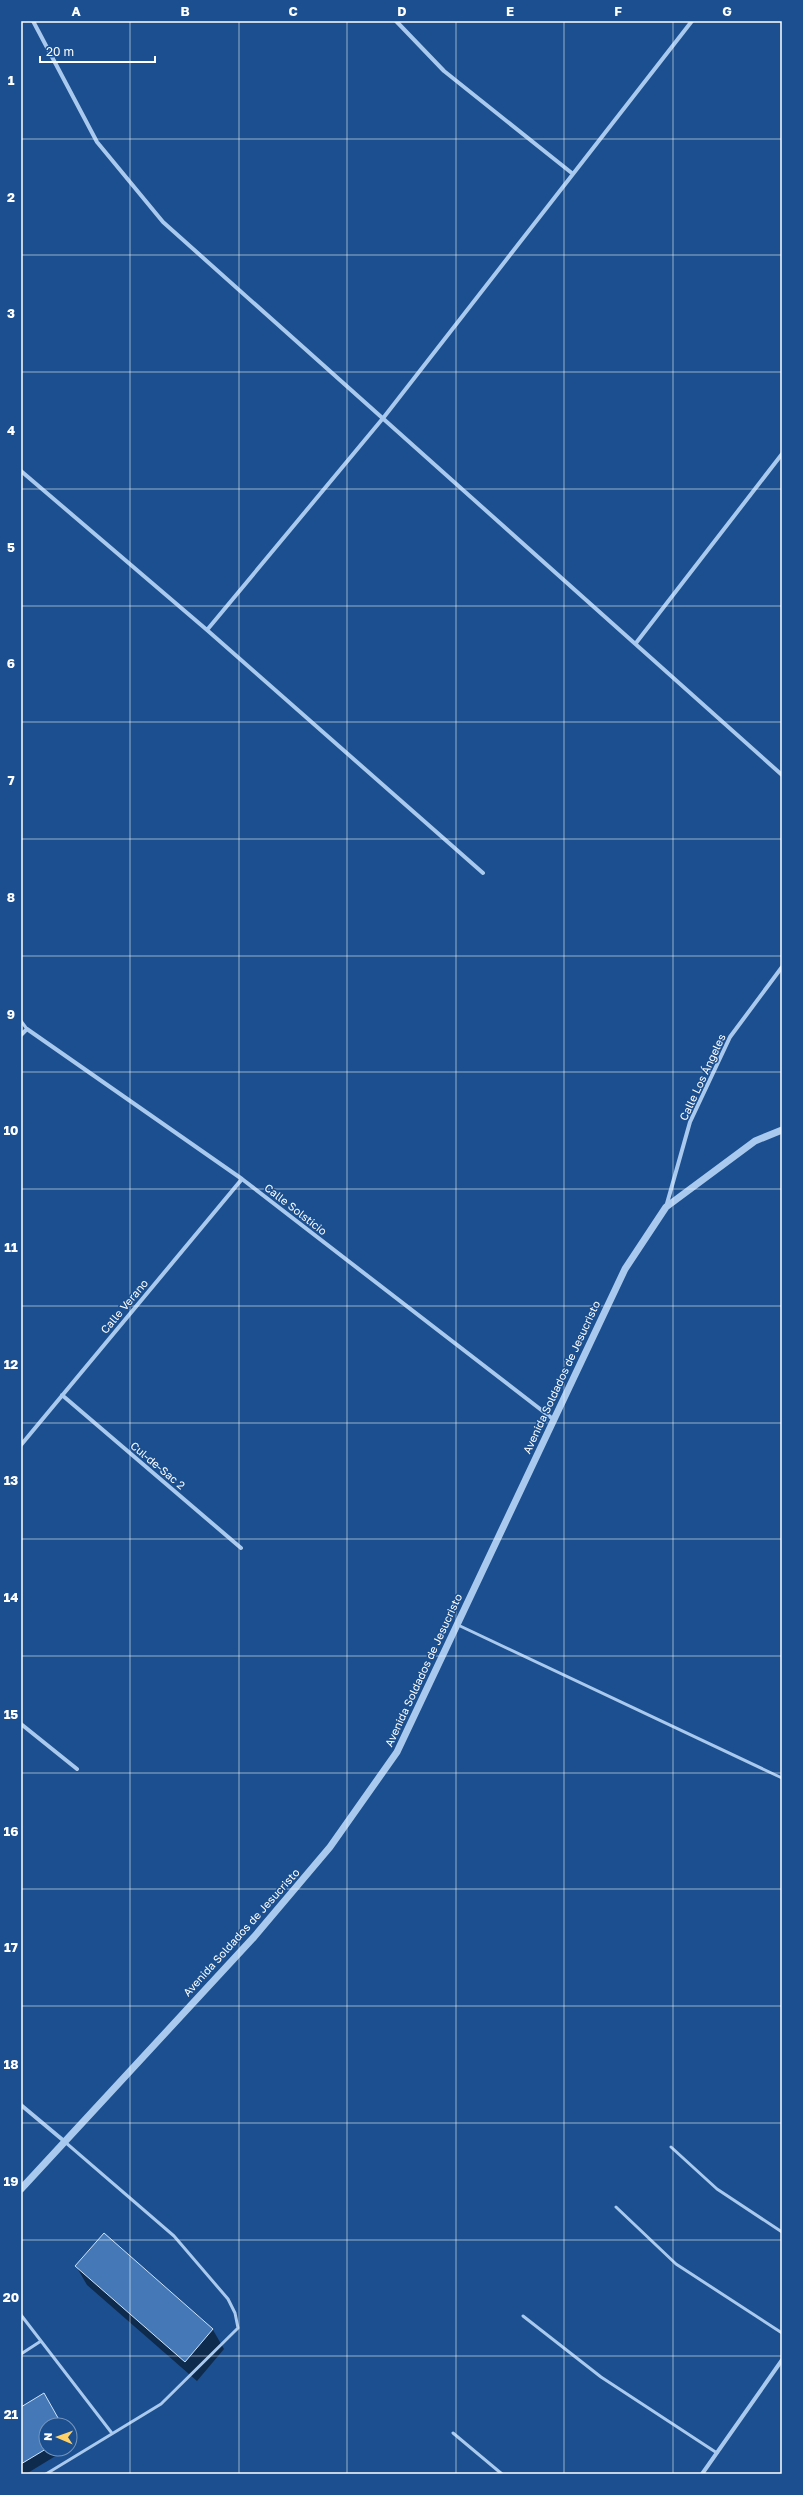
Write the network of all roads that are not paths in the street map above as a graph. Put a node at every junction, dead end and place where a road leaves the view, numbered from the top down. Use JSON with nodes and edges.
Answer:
{"nodes":[{"id":1,"x":33,"y":21,"type":"edge"},
{"id":2,"x":396,"y":21,"type":"edge"},
{"id":3,"x":692,"y":21,"type":"edge"},
{"id":4,"x":573,"y":174,"type":"junction"},
{"id":5,"x":384,"y":417,"type":"junction"},
{"id":6,"x":782,"y":454,"type":"edge"},
{"id":7,"x":21,"y":471,"type":"edge"},
{"id":8,"x":207,"y":630,"type":"junction"},
{"id":9,"x":636,"y":643,"type":"junction"},
{"id":10,"x":782,"y":775,"type":"edge"},
{"id":11,"x":482,"y":873,"type":"dead end"},
{"id":12,"x":782,"y":967,"type":"edge"},
{"id":13,"x":21,"y":1021,"type":"edge"},
{"id":14,"x":27,"y":1029,"type":"junction"},
{"id":15,"x":21,"y":1035,"type":"edge"},
{"id":16,"x":782,"y":1130,"type":"edge"},
{"id":17,"x":242,"y":1179,"type":"junction"},
{"id":18,"x":666,"y":1207,"type":"junction"},
{"id":19,"x":62,"y":1395,"type":"junction"},
{"id":20,"x":553,"y":1419,"type":"junction"},
{"id":21,"x":21,"y":1445,"type":"edge"},
{"id":22,"x":241,"y":1548,"type":"dead end"},
{"id":23,"x":456,"y":1625,"type":"junction"},
{"id":24,"x":21,"y":1724,"type":"edge"},
{"id":25,"x":77,"y":1769,"type":"dead end"},
{"id":26,"x":782,"y":1778,"type":"edge"},
{"id":27,"x":21,"y":2105,"type":"edge"},
{"id":28,"x":64,"y":2141,"type":"junction"},
{"id":29,"x":672,"y":2147,"type":"dead end"},
{"id":30,"x":21,"y":2189,"type":"edge"},
{"id":31,"x":616,"y":2207,"type":"dead end"},
{"id":32,"x":782,"y":2232,"type":"edge"},
{"id":33,"x":21,"y":2315,"type":"edge"},
{"id":34,"x":524,"y":2316,"type":"dead end"},
{"id":35,"x":782,"y":2333,"type":"edge"},
{"id":36,"x":41,"y":2341,"type":"junction"},
{"id":37,"x":21,"y":2354,"type":"edge"},
{"id":38,"x":782,"y":2360,"type":"edge"},
{"id":39,"x":112,"y":2432,"type":"junction"},
{"id":40,"x":453,"y":2433,"type":"dead end"},
{"id":41,"x":717,"y":2453,"type":"junction"},
{"id":42,"x":46,"y":2474,"type":"edge"},
{"id":43,"x":502,"y":2474,"type":"edge"},
{"id":44,"x":702,"y":2474,"type":"edge"}],
"edges":[{"from":1,"to":5,"type":"street"},
{"from":2,"to":4,"type":"street"},
{"from":3,"to":4,"type":"street"},
{"from":4,"to":5,"type":"street"},
{"from":5,"to":8,"type":"street"},
{"from":5,"to":9,"type":"street"},
{"from":6,"to":9,"type":"street"},
{"from":7,"to":8,"type":"street"},
{"from":8,"to":11,"type":"street"},
{"from":9,"to":10,"type":"street"},
{"from":12,"to":18,"type":"street","name":"Calle Los Ángeles"},
{"from":13,"to":14,"type":"lane"},
{"from":14,"to":15,"type":"street"},
{"from":14,"to":17,"type":"street","name":"Calle Solsticio"},
{"from":16,"to":18,"type":"street","name":"Avenida Soldados de Jesucristo"},
{"from":17,"to":19,"type":"street","name":"Calle Verano"},
{"from":17,"to":20,"type":"street","name":"Calle Solsticio"},
{"from":18,"to":20,"type":"street","name":"Avenida Soldados de Jesucristo"},
{"from":19,"to":21,"type":"street","name":"Calle Verano"},
{"from":19,"to":22,"type":"street","name":"Cul-de-Sac 2"},
{"from":20,"to":23,"type":"street","name":"Avenida Soldados de Jesucristo"},
{"from":23,"to":26,"type":"lane"},
{"from":23,"to":28,"type":"street","name":"Avenida Soldados de Jesucristo"},
{"from":24,"to":25,"type":"street"},
{"from":27,"to":28,"type":"street"},
{"from":28,"to":30,"type":"street","name":"Avenida Soldados de Jesucristo"},
{"from":28,"to":39,"type":"lane"},
{"from":29,"to":32,"type":"lane"},
{"from":31,"to":35,"type":"lane"},
{"from":33,"to":36,"type":"lane"},
{"from":34,"to":41,"type":"lane"},
{"from":36,"to":37,"type":"lane"},
{"from":36,"to":39,"type":"lane"},
{"from":38,"to":41,"type":"street"},
{"from":39,"to":42,"type":"lane"},
{"from":40,"to":43,"type":"lane"},
{"from":41,"to":44,"type":"street"}]}
